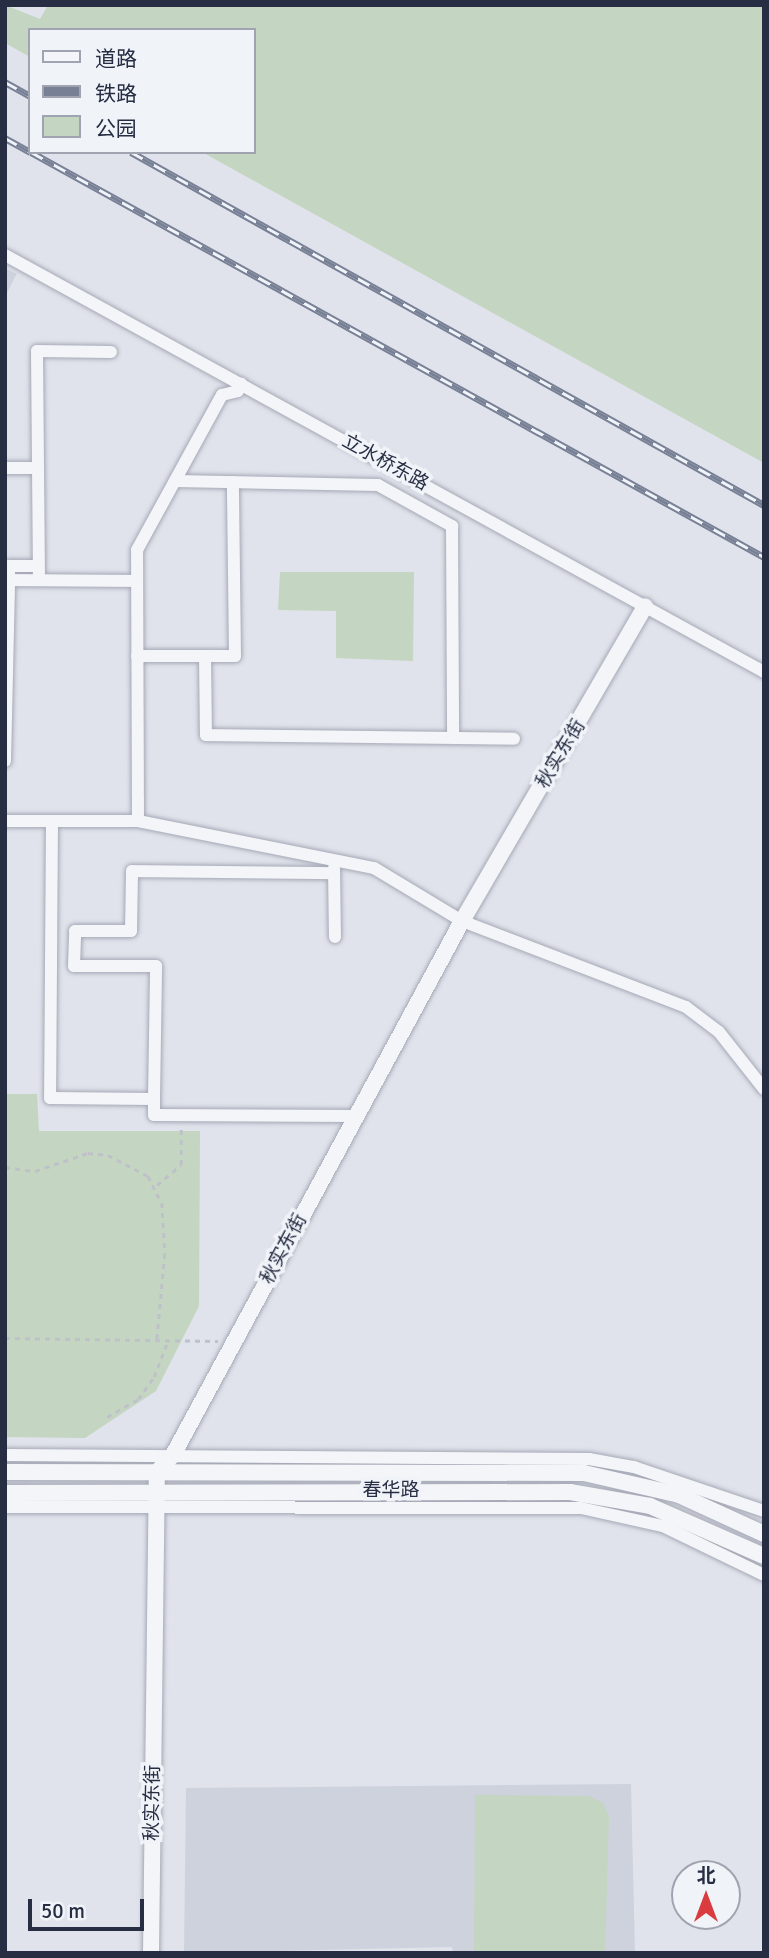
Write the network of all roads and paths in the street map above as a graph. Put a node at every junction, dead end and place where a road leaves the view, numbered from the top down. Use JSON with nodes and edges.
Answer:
{"nodes":[{"id":1,"x":5,"y":255,"type":"edge"},
{"id":2,"x":111,"y":352,"type":"dead end"},
{"id":3,"x":241,"y":384,"type":"junction"},
{"id":4,"x":5,"y":468,"type":"edge"},
{"id":5,"x":37,"y":468,"type":"junction"},
{"id":6,"x":175,"y":481,"type":"junction"},
{"id":7,"x":233,"y":482,"type":"junction"},
{"id":8,"x":7,"y":566,"type":"edge"},
{"id":9,"x":38,"y":566,"type":"junction"},
{"id":10,"x":9,"y":580,"type":"junction"},
{"id":11,"x":39,"y":580,"type":"junction"},
{"id":12,"x":137,"y":581,"type":"junction"},
{"id":13,"x":645,"y":606,"type":"junction"},
{"id":14,"x":137,"y":656,"type":"junction"},
{"id":15,"x":205,"y":656,"type":"junction"},
{"id":16,"x":764,"y":672,"type":"edge"},
{"id":17,"x":7,"y":688,"type":"edge"},
{"id":18,"x":453,"y":738,"type":"junction"},
{"id":19,"x":514,"y":739,"type":"dead end"},
{"id":20,"x":5,"y":761,"type":"edge"},
{"id":21,"x":5,"y":821,"type":"edge"},
{"id":22,"x":52,"y":821,"type":"junction"},
{"id":23,"x":138,"y":821,"type":"junction"},
{"id":24,"x":334,"y":867,"type":"junction"},
{"id":25,"x":462,"y":921,"type":"junction"},
{"id":26,"x":335,"y":937,"type":"dead end"},
{"id":27,"x":764,"y":1089,"type":"edge"},
{"id":28,"x":155,"y":1099,"type":"junction"},
{"id":29,"x":181,"y":1115,"type":"junction"},
{"id":30,"x":356,"y":1116,"type":"junction"},
{"id":31,"x":5,"y":1167,"type":"edge"},
{"id":32,"x":157,"y":1186,"type":"junction"},
{"id":33,"x":5,"y":1338,"type":"edge"},
{"id":34,"x":157,"y":1340,"type":"junction"},
{"id":35,"x":168,"y":1340,"type":"junction"},
{"id":36,"x":235,"y":1341,"type":"junction"},
{"id":37,"x":107,"y":1417,"type":"dead end"},
{"id":38,"x":5,"y":1455,"type":"edge"},
{"id":39,"x":173,"y":1455,"type":"junction"},
{"id":40,"x":5,"y":1472,"type":"edge"},
{"id":41,"x":158,"y":1472,"type":"junction"},
{"id":42,"x":5,"y":1493,"type":"edge"},
{"id":43,"x":157,"y":1499,"type":"junction"},
{"id":44,"x":5,"y":1507,"type":"edge"},
{"id":45,"x":764,"y":1511,"type":"edge"},
{"id":46,"x":762,"y":1527,"type":"edge"},
{"id":47,"x":764,"y":1556,"type":"edge"},
{"id":48,"x":764,"y":1575,"type":"edge"},
{"id":49,"x":150,"y":1953,"type":"edge"}],
"edges":[{"from":1,"to":3,"type":"street","name":"立水桥东路"},
{"from":2,"to":5,"type":"street"},
{"from":3,"to":6,"type":"street"},
{"from":3,"to":13,"type":"street","name":"立水桥东路"},
{"from":4,"to":5,"type":"street"},
{"from":5,"to":9,"type":"street"},
{"from":6,"to":7,"type":"street"},
{"from":6,"to":12,"type":"street"},
{"from":7,"to":15,"type":"street"},
{"from":7,"to":18,"type":"street"},
{"from":8,"to":9,"type":"street"},
{"from":8,"to":10,"type":"street"},
{"from":9,"to":11,"type":"street"},
{"from":10,"to":11,"type":"street"},
{"from":10,"to":17,"type":"street"},
{"from":11,"to":12,"type":"street"},
{"from":12,"to":14,"type":"street"},
{"from":13,"to":16,"type":"street","name":"立水桥东路"},
{"from":13,"to":25,"type":"street","name":"秋实东街"},
{"from":14,"to":15,"type":"street"},
{"from":14,"to":23,"type":"street"},
{"from":15,"to":18,"type":"street"},
{"from":17,"to":20,"type":"street"},
{"from":18,"to":19,"type":"street"},
{"from":21,"to":22,"type":"street"},
{"from":22,"to":23,"type":"street"},
{"from":22,"to":28,"type":"street"},
{"from":23,"to":24,"type":"street"},
{"from":24,"to":25,"type":"street"},
{"from":24,"to":26,"type":"street"},
{"from":24,"to":28,"type":"street"},
{"from":25,"to":27,"type":"street"},
{"from":25,"to":30,"type":"street","name":"秋实东街"},
{"from":28,"to":29,"type":"street"},
{"from":29,"to":30,"type":"street"},
{"from":29,"to":32,"type":"path"},
{"from":30,"to":36,"type":"street","name":"秋实东街"},
{"from":31,"to":32,"type":"path"},
{"from":32,"to":34,"type":"path"},
{"from":33,"to":34,"type":"path"},
{"from":34,"to":35,"type":"path"},
{"from":35,"to":36,"type":"path"},
{"from":35,"to":37,"type":"path"},
{"from":36,"to":39,"type":"street","name":"秋实东街"},
{"from":38,"to":39,"type":"street"},
{"from":39,"to":41,"type":"street","name":"秋实东街"},
{"from":39,"to":45,"type":"street"},
{"from":40,"to":41,"type":"street","name":"春华路"},
{"from":41,"to":43,"type":"street","name":"秋实东街"},
{"from":41,"to":46,"type":"street","name":"春华路"},
{"from":42,"to":43,"type":"street","name":"春华路"},
{"from":43,"to":44,"type":"street"},
{"from":43,"to":47,"type":"street","name":"春华路"},
{"from":43,"to":48,"type":"street"},
{"from":43,"to":49,"type":"street","name":"秋实东街"}]}
